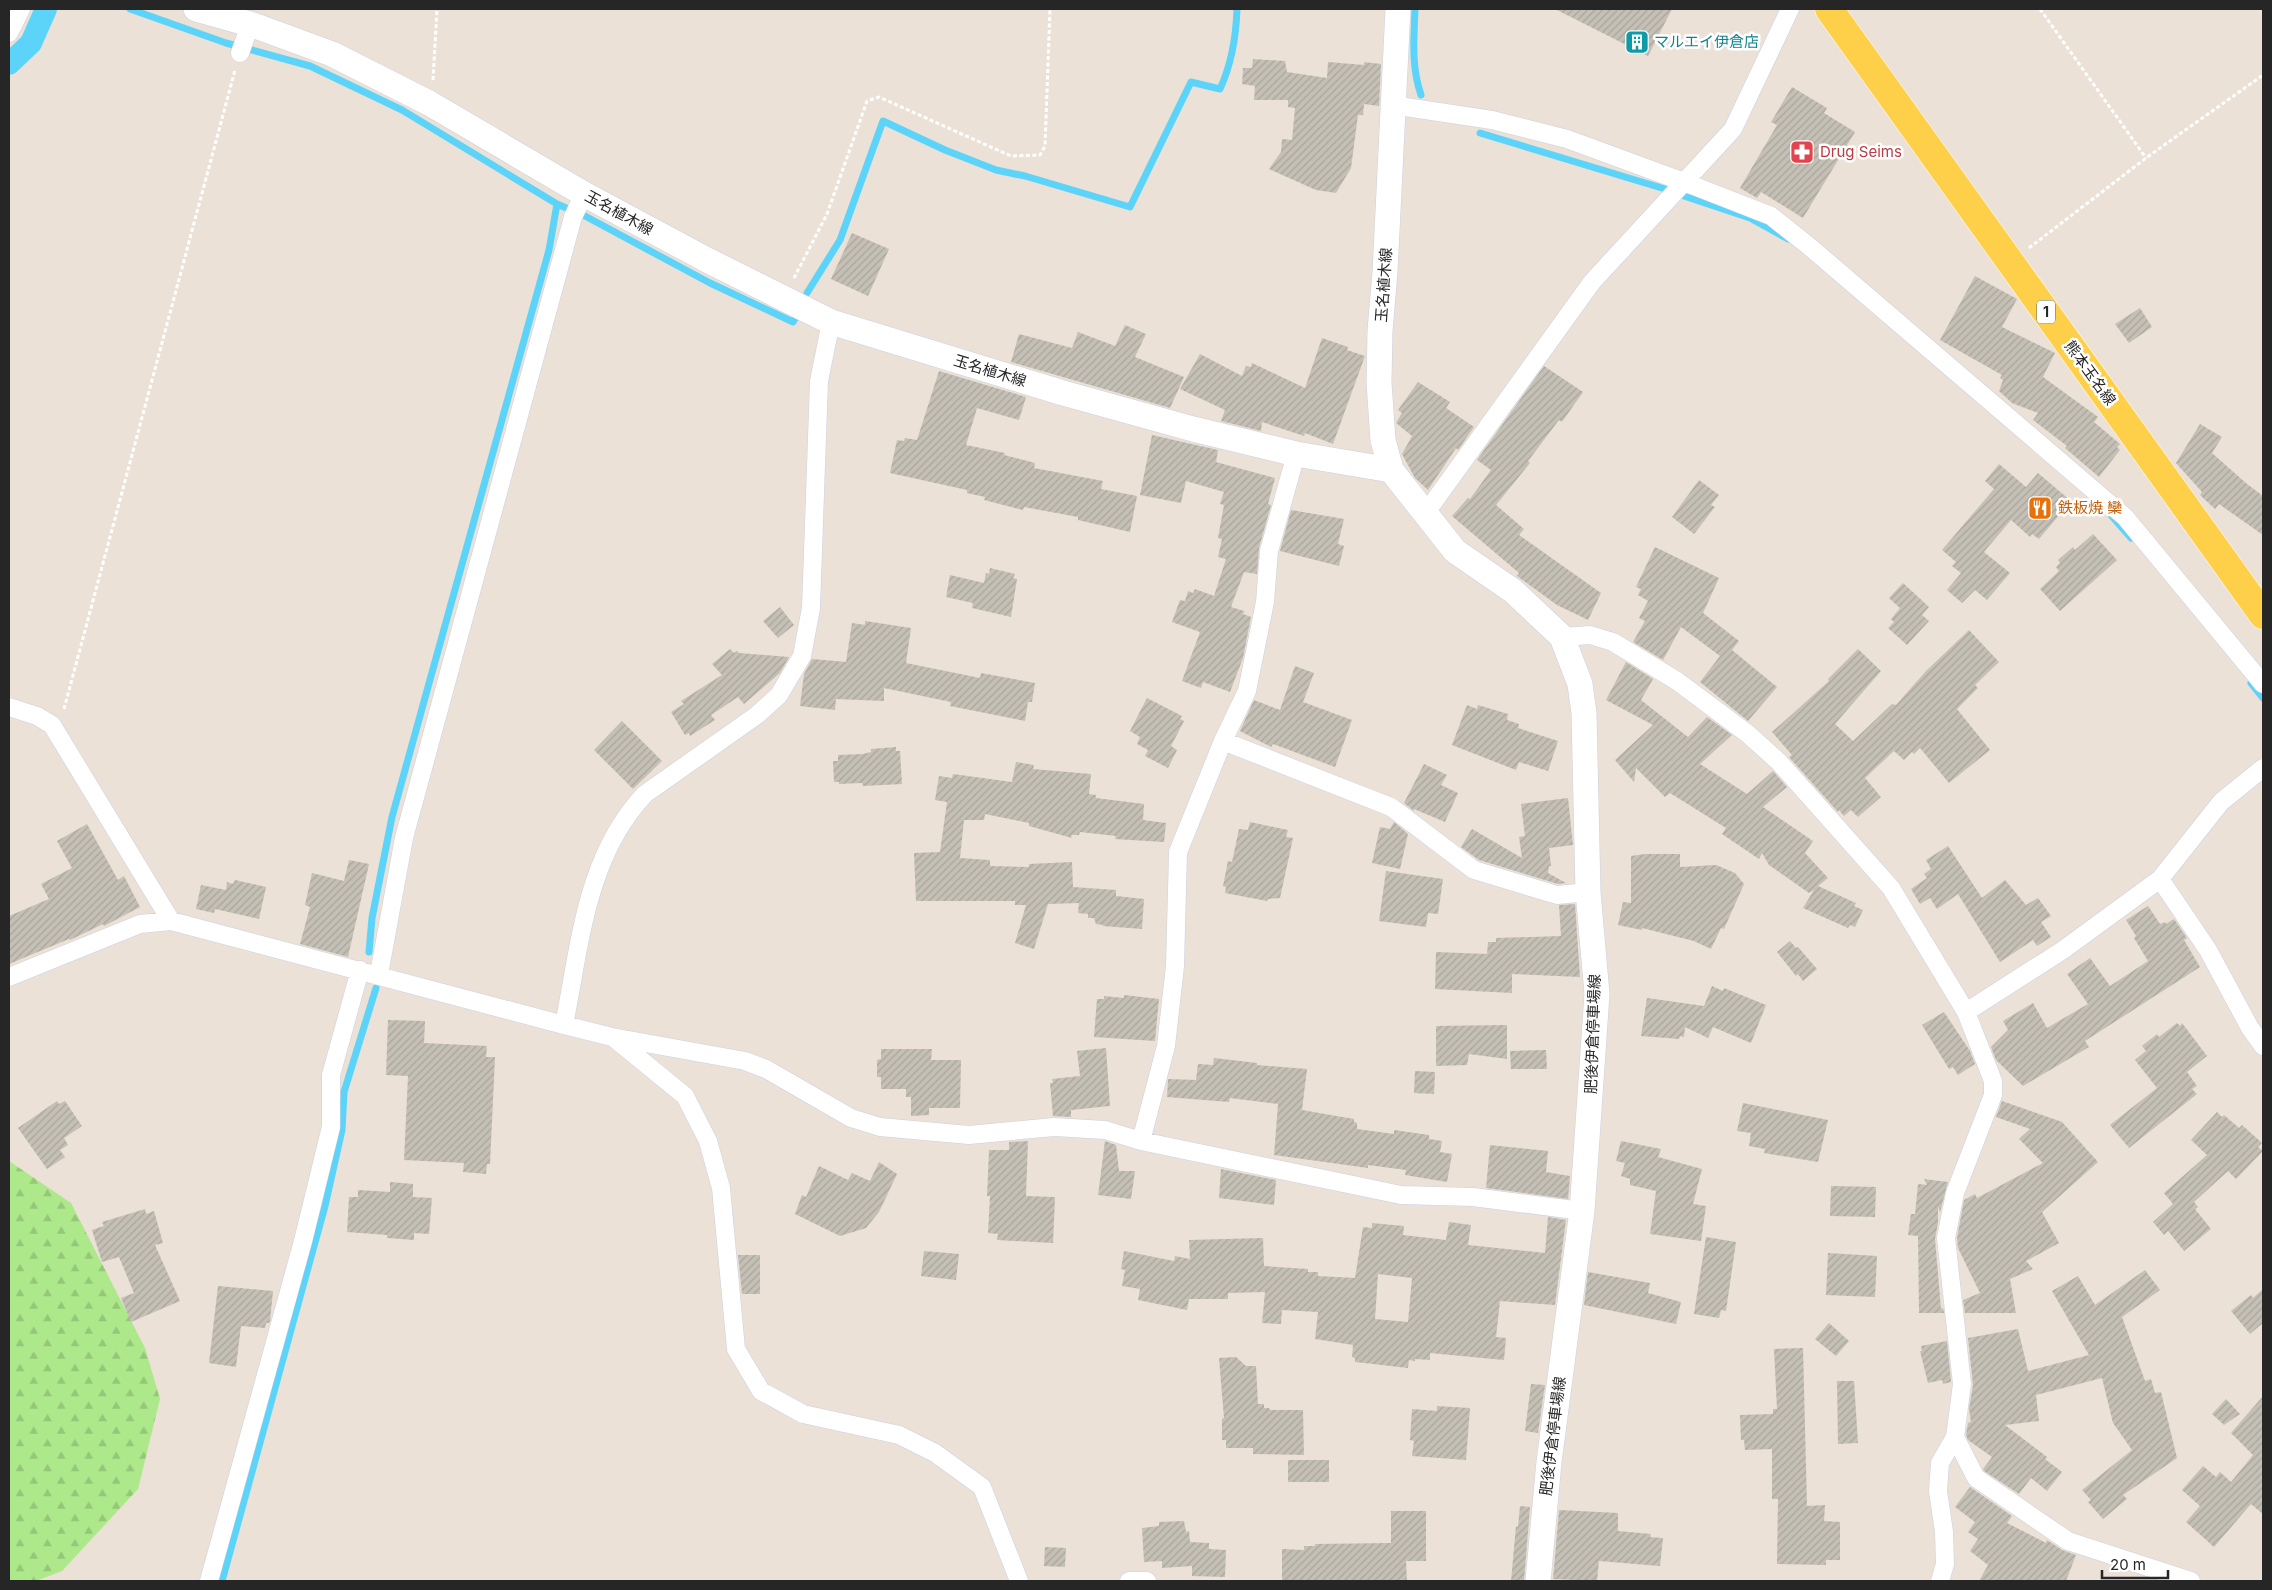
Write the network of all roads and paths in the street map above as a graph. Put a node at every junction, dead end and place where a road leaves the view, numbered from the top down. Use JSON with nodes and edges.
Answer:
{"nodes":[{"id":1,"x":21,"y":9,"type":"edge"},
{"id":2,"x":196,"y":9,"type":"edge"},
{"id":3,"x":437,"y":9,"type":"edge"},
{"id":4,"x":1050,"y":9,"type":"edge"},
{"id":5,"x":1398,"y":9,"type":"edge"},
{"id":6,"x":1790,"y":9,"type":"edge"},
{"id":7,"x":1830,"y":9,"type":"edge"},
{"id":8,"x":2040,"y":9,"type":"edge"},
{"id":9,"x":250,"y":30,"type":"junction"},
{"id":10,"x":9,"y":33,"type":"edge"},
{"id":11,"x":240,"y":53,"type":"joint"},
{"id":12,"x":2263,"y":75,"type":"edge"},
{"id":13,"x":429,"y":103,"type":"junction"},
{"id":14,"x":1392,"y":105,"type":"junction"},
{"id":15,"x":2146,"y":158,"type":"junction"},
{"id":16,"x":1684,"y":182,"type":"junction"},
{"id":17,"x":578,"y":205,"type":"junction"},
{"id":18,"x":2011,"y":262,"type":"junction"},
{"id":19,"x":781,"y":297,"type":"junction"},
{"id":20,"x":831,"y":322,"type":"junction"},
{"id":21,"x":1296,"y":454,"type":"junction"},
{"id":22,"x":1391,"y":470,"type":"junction"},
{"id":23,"x":1425,"y":514,"type":"junction"},
{"id":24,"x":2263,"y":615,"type":"edge"},
{"id":25,"x":1562,"y":637,"type":"junction"},
{"id":26,"x":2263,"y":684,"type":"edge"},
{"id":27,"x":9,"y":708,"type":"edge"},
{"id":28,"x":52,"y":725,"type":"junction"},
{"id":29,"x":1223,"y":741,"type":"junction"},
{"id":30,"x":2263,"y":768,"type":"edge"},
{"id":31,"x":2160,"y":879,"type":"junction"},
{"id":32,"x":1588,"y":892,"type":"junction"},
{"id":33,"x":171,"y":921,"type":"junction"},
{"id":34,"x":360,"y":970,"type":"junction"},
{"id":35,"x":378,"y":974,"type":"junction"},
{"id":36,"x":9,"y":976,"type":"edge"},
{"id":37,"x":1966,"y":1012,"type":"junction"},
{"id":38,"x":564,"y":1026,"type":"junction"},
{"id":39,"x":612,"y":1037,"type":"junction"},
{"id":40,"x":2263,"y":1046,"type":"edge"},
{"id":41,"x":1141,"y":1141,"type":"junction"},
{"id":42,"x":1582,"y":1211,"type":"junction"},
{"id":43,"x":1955,"y":1437,"type":"junction"},
{"id":44,"x":209,"y":1581,"type":"edge"},
{"id":45,"x":1019,"y":1581,"type":"edge"},
{"id":46,"x":1129,"y":1581,"type":"edge"},
{"id":47,"x":1147,"y":1581,"type":"edge"},
{"id":48,"x":1538,"y":1581,"type":"edge"},
{"id":49,"x":1940,"y":1581,"type":"edge"},
{"id":50,"x":2191,"y":1581,"type":"edge"}],
"edges":[{"from":1,"to":10,"type":"street"},
{"from":2,"to":9,"type":"main road","name":"玉名植木線"},
{"from":3,"to":13,"type":"path"},
{"from":4,"to":19,"type":"path"},
{"from":5,"to":14,"type":"main road","name":"玉名植木線"},
{"from":6,"to":16,"type":"street"},
{"from":7,"to":18,"type":"main road","name":"熊本玉名線","number":"1"},
{"from":8,"to":15,"type":"path"},
{"from":9,"to":11,"type":"street"},
{"from":9,"to":13,"type":"main road","name":"玉名植木線"},
{"from":11,"to":28,"type":"path"},
{"from":12,"to":15,"type":"path"},
{"from":13,"to":17,"type":"main road","name":"玉名植木線"},
{"from":14,"to":16,"type":"street"},
{"from":14,"to":22,"type":"main road","name":"玉名植木線"},
{"from":15,"to":18,"type":"path"},
{"from":16,"to":23,"type":"street"},
{"from":16,"to":26,"type":"street"},
{"from":17,"to":19,"type":"main road","name":"玉名植木線"},
{"from":17,"to":35,"type":"street"},
{"from":18,"to":24,"type":"main road","name":"熊本玉名線","number":"1"},
{"from":19,"to":20,"type":"main road","name":"玉名植木線"},
{"from":20,"to":21,"type":"main road","name":"玉名植木線"},
{"from":20,"to":38,"type":"street"},
{"from":21,"to":22,"type":"main road","name":"玉名植木線"},
{"from":21,"to":29,"type":"street"},
{"from":22,"to":23,"type":"main road","name":"肥後伊倉停車場線"},
{"from":23,"to":25,"type":"main road","name":"肥後伊倉停車場線"},
{"from":25,"to":32,"type":"main road","name":"肥後伊倉停車場線"},
{"from":25,"to":37,"type":"street"},
{"from":27,"to":28,"type":"street"},
{"from":28,"to":33,"type":"street"},
{"from":29,"to":32,"type":"street"},
{"from":29,"to":41,"type":"street"},
{"from":30,"to":31,"type":"street"},
{"from":31,"to":37,"type":"street"},
{"from":31,"to":40,"type":"street"},
{"from":32,"to":42,"type":"main road","name":"肥後伊倉停車場線"},
{"from":33,"to":34,"type":"street"},
{"from":33,"to":36,"type":"street"},
{"from":34,"to":35,"type":"street"},
{"from":34,"to":44,"type":"street"},
{"from":35,"to":38,"type":"street"},
{"from":37,"to":43,"type":"street"},
{"from":38,"to":39,"type":"street"},
{"from":39,"to":41,"type":"street"},
{"from":39,"to":45,"type":"street"},
{"from":41,"to":42,"type":"street"},
{"from":42,"to":48,"type":"main road","name":"肥後伊倉停車場線"},
{"from":43,"to":49,"type":"street"},
{"from":43,"to":50,"type":"street"},
{"from":46,"to":47,"type":"street"}]}
